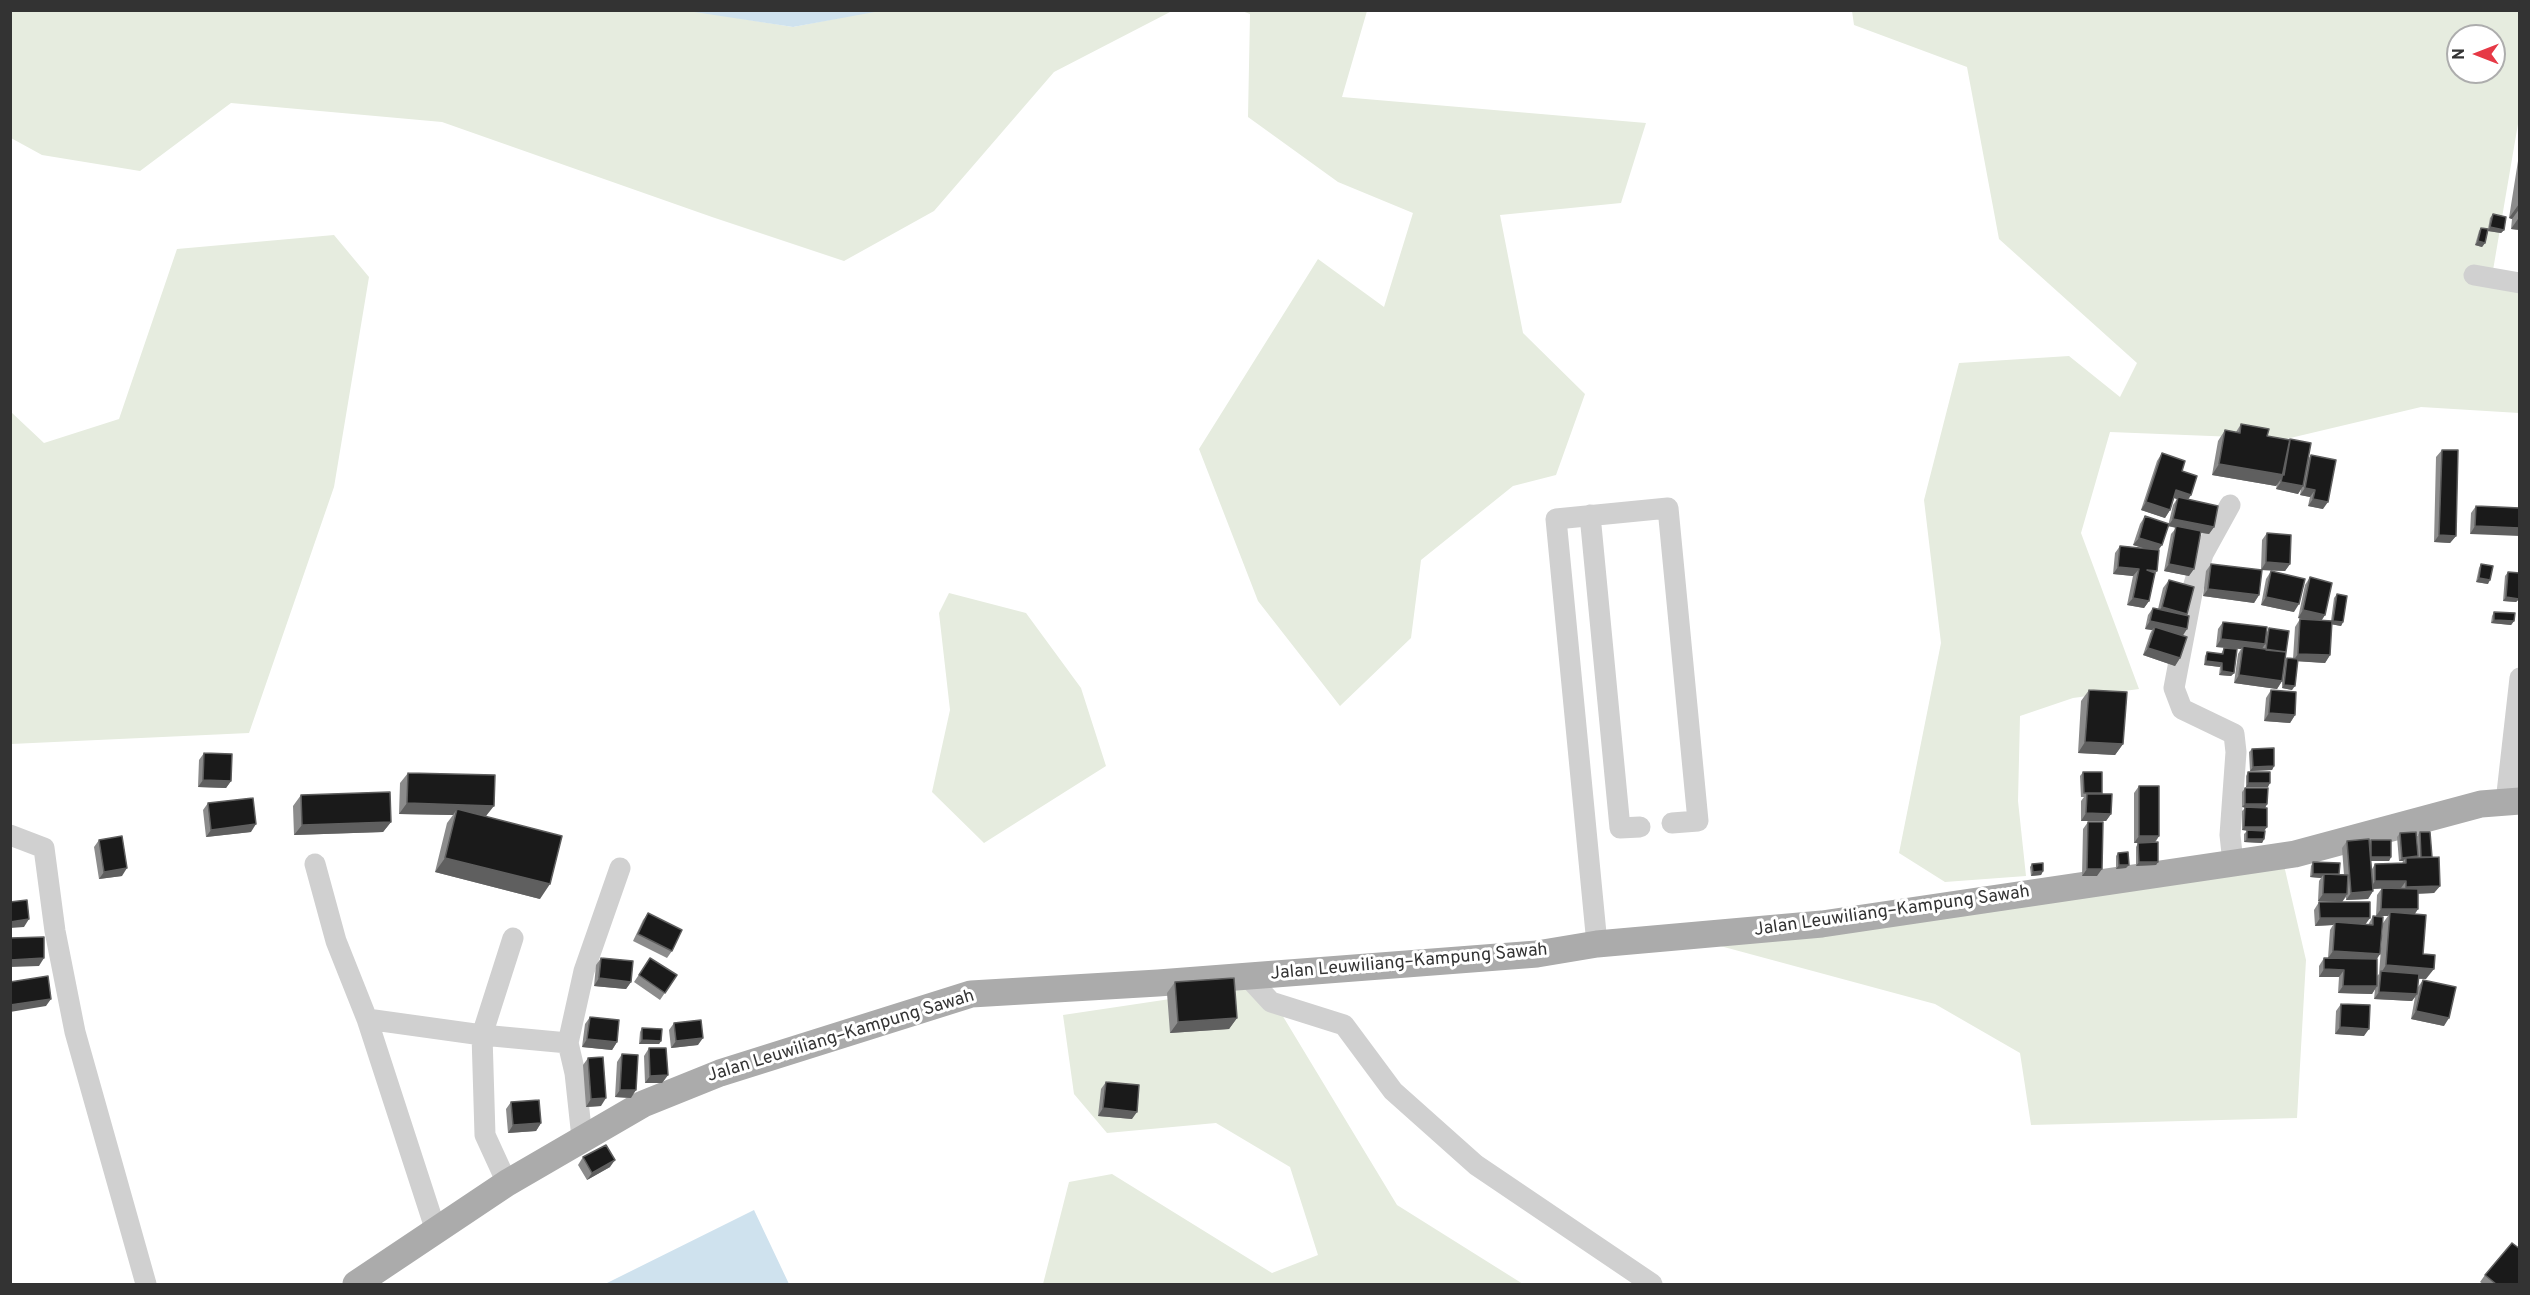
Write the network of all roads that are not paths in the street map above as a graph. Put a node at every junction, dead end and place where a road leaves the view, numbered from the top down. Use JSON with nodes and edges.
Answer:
{"nodes":[{"id":1,"x":2474,"y":275,"type":"dead end"},
{"id":2,"x":2520,"y":283,"type":"edge"},
{"id":3,"x":2230,"y":505,"type":"dead end"},
{"id":4,"x":1590,"y":515,"type":"junction"},
{"id":5,"x":2520,"y":678,"type":"edge"},
{"id":6,"x":2513,"y":802,"type":"edge"},
{"id":7,"x":1672,"y":824,"type":"dead end"},
{"id":8,"x":1640,"y":827,"type":"dead end"},
{"id":9,"x":10,"y":834,"type":"edge"},
{"id":10,"x":2233,"y":863,"type":"junction"},
{"id":11,"x":315,"y":864,"type":"dead end"},
{"id":12,"x":620,"y":868,"type":"dead end"},
{"id":13,"x":513,"y":938,"type":"dead end"},
{"id":14,"x":1597,"y":944,"type":"junction"},
{"id":15,"x":1247,"y":976,"type":"junction"},
{"id":16,"x":367,"y":1019,"type":"junction"},
{"id":17,"x":482,"y":1035,"type":"junction"},
{"id":18,"x":568,"y":1043,"type":"junction"},
{"id":19,"x":582,"y":1138,"type":"junction"},
{"id":20,"x":507,"y":1183,"type":"junction"},
{"id":21,"x":436,"y":1231,"type":"junction"},
{"id":22,"x":146,"y":1284,"type":"edge"},
{"id":23,"x":356,"y":1284,"type":"edge"},
{"id":24,"x":1652,"y":1284,"type":"edge"}],
"edges":[{"from":1,"to":2,"type":"street"},
{"from":3,"to":10,"type":"street"},
{"from":4,"to":7,"type":"street"},
{"from":4,"to":8,"type":"street"},
{"from":4,"to":14,"type":"street"},
{"from":5,"to":6,"type":"street"},
{"from":6,"to":10,"type":"main road","name":"Jalan Leuwiliang–Kampung Sawah"},
{"from":9,"to":22,"type":"street"},
{"from":10,"to":14,"type":"main road","name":"Jalan Leuwiliang–Kampung Sawah"},
{"from":11,"to":16,"type":"street"},
{"from":12,"to":18,"type":"street"},
{"from":13,"to":17,"type":"street"},
{"from":14,"to":15,"type":"main road","name":"Jalan Leuwiliang–Kampung Sawah"},
{"from":15,"to":19,"type":"main road","name":"Jalan Leuwiliang–Kampung Sawah"},
{"from":15,"to":24,"type":"street"},
{"from":16,"to":17,"type":"street"},
{"from":16,"to":21,"type":"street"},
{"from":17,"to":18,"type":"street"},
{"from":17,"to":20,"type":"street"},
{"from":18,"to":19,"type":"street"},
{"from":19,"to":20,"type":"main road","name":"Jalan Leuwiliang–Kampung Sawah"},
{"from":20,"to":21,"type":"main road","name":"Jalan Leuwiliang–Kampung Sawah"},
{"from":21,"to":23,"type":"main road","name":"Jalan Leuwiliang–Kampung Sawah"}]}
